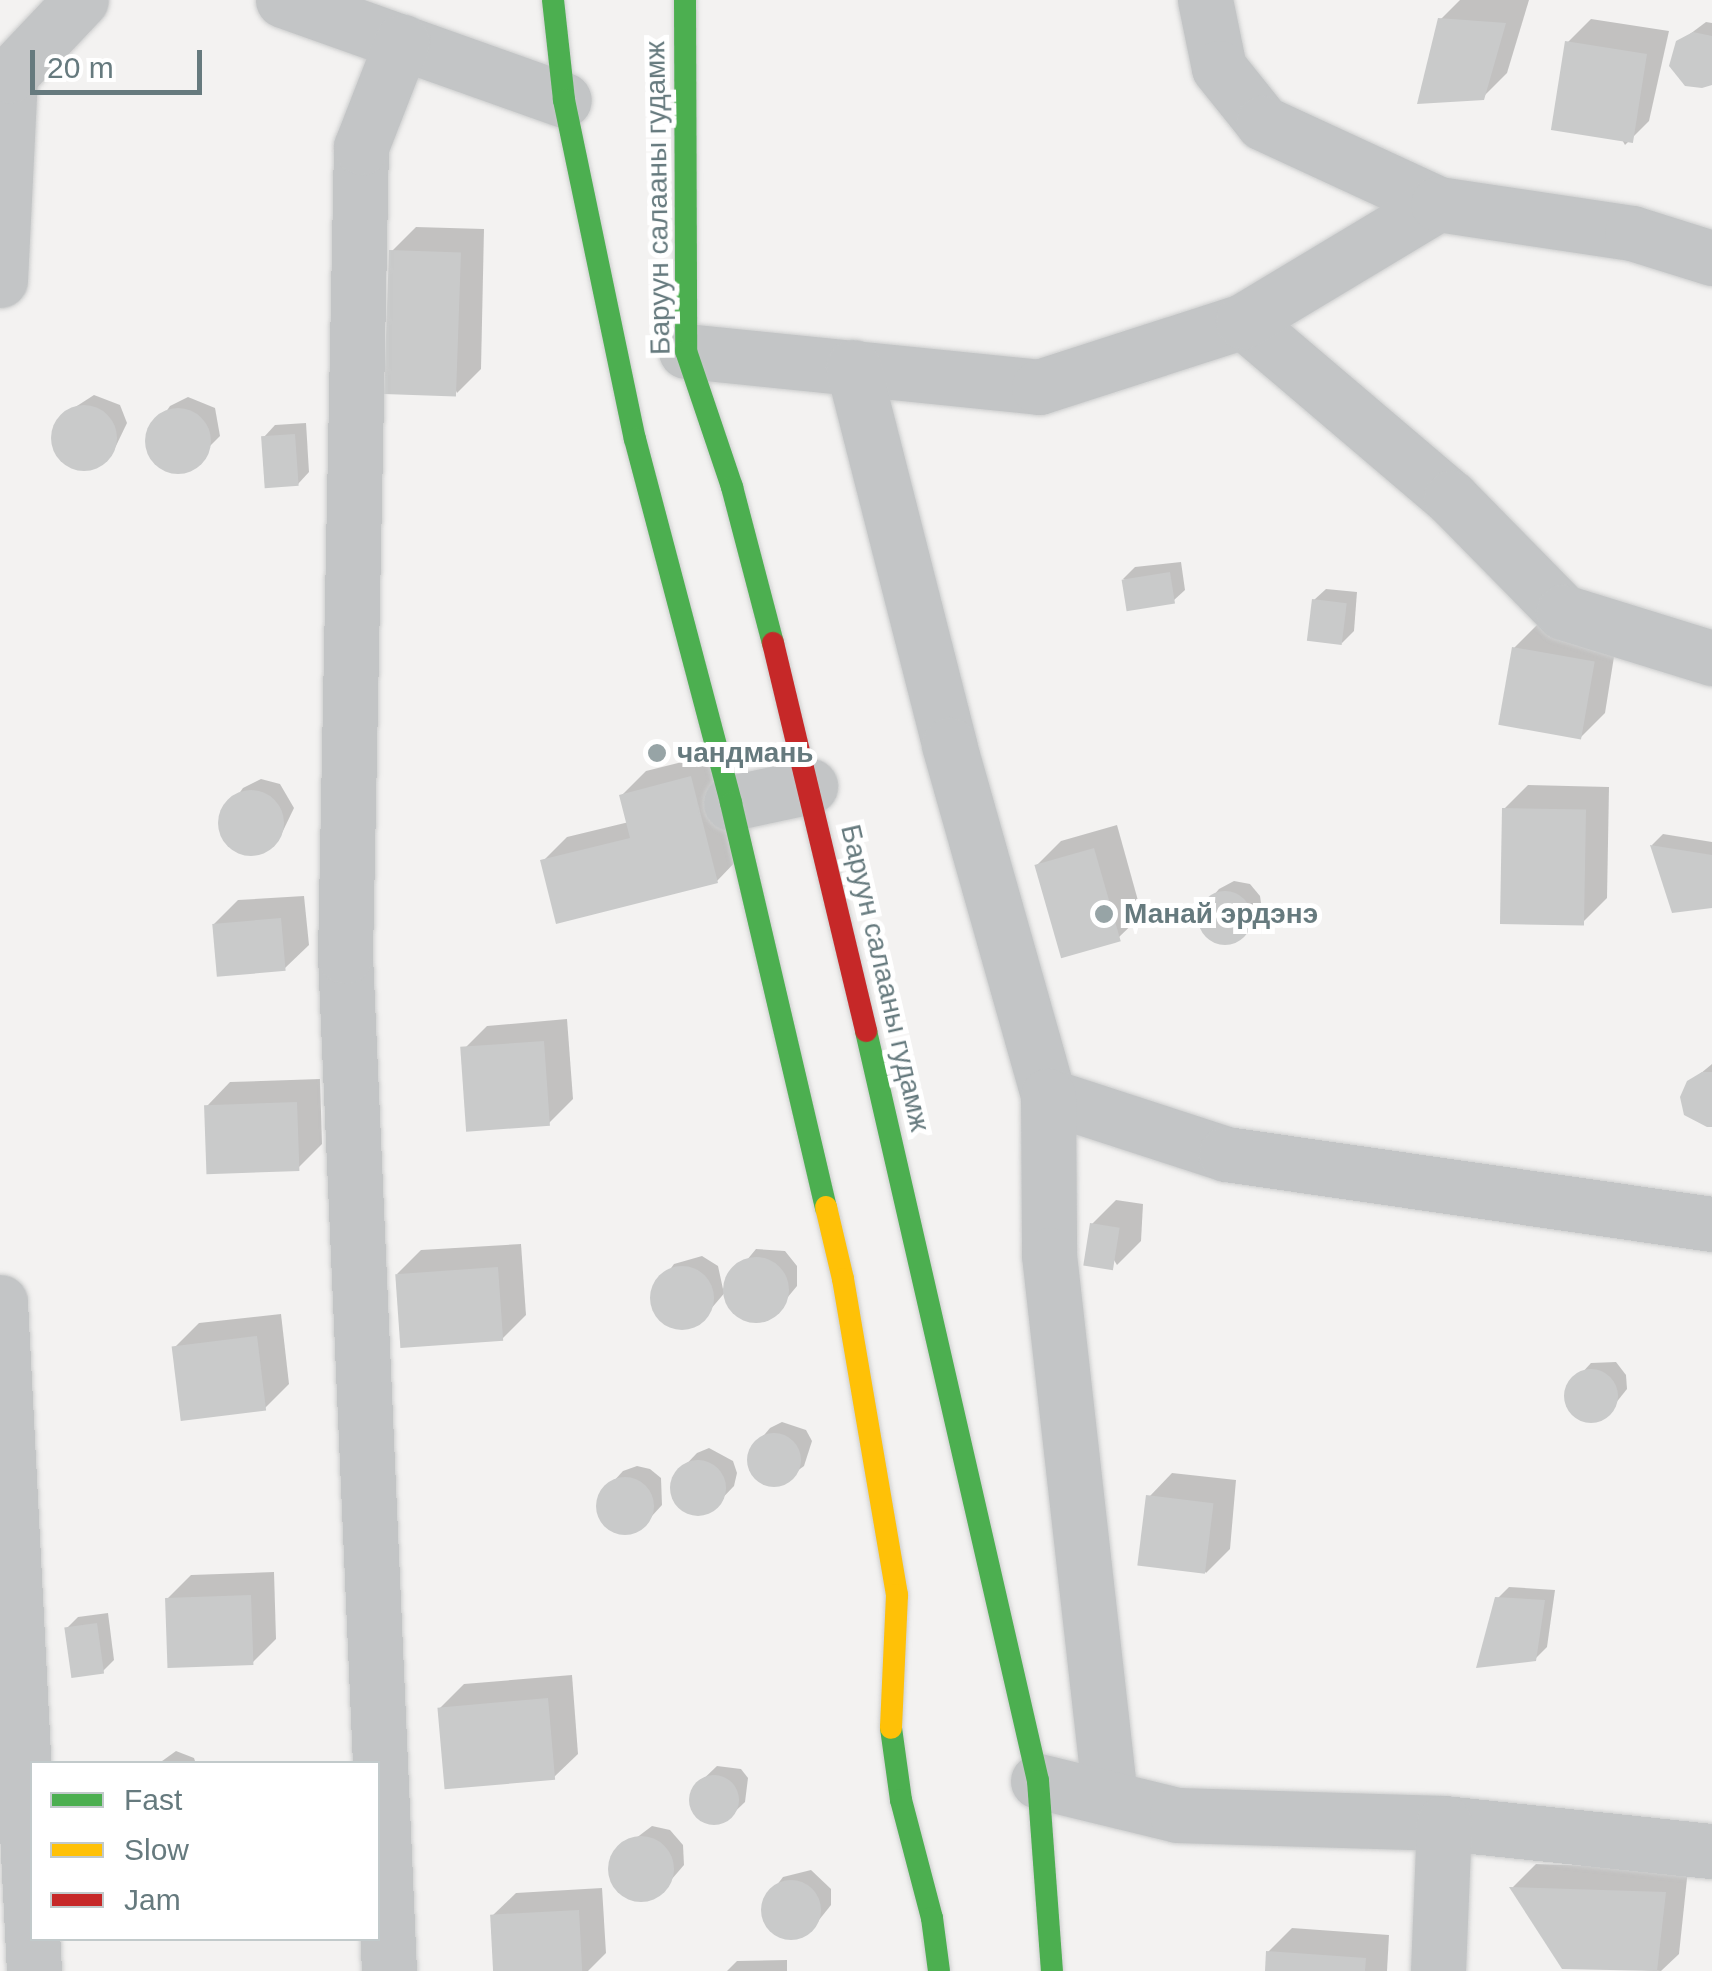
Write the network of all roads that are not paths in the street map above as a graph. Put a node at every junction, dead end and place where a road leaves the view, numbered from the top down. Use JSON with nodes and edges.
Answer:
{"nodes":[{"id":1,"x":80,"y":0,"type":"edge"},
{"id":2,"x":283,"y":0,"type":"edge"},
{"id":3,"x":554,"y":0,"type":"edge"},
{"id":4,"x":685,"y":0,"type":"edge"},
{"id":5,"x":1205,"y":0,"type":"edge"},
{"id":6,"x":402,"y":42,"type":"junction"},
{"id":7,"x":564,"y":100,"type":"junction"},
{"id":8,"x":1438,"y":204,"type":"junction"},
{"id":9,"x":1712,"y":258,"type":"edge"},
{"id":10,"x":0,"y":280,"type":"edge"},
{"id":11,"x":1243,"y":321,"type":"junction"},
{"id":12,"x":686,"y":350,"type":"junction"},
{"id":13,"x":853,"y":366,"type":"junction"},
{"id":14,"x":1712,"y":658,"type":"edge"},
{"id":15,"x":810,"y":786,"type":"junction"},
{"id":16,"x":731,"y":802,"type":"junction"},
{"id":17,"x":1048,"y":1096,"type":"junction"},
{"id":18,"x":1712,"y":1224,"type":"edge"},
{"id":19,"x":0,"y":1302,"type":"edge"},
{"id":20,"x":380,"y":1761,"type":"edge"},
{"id":21,"x":380,"y":1763,"type":"edge"},
{"id":22,"x":1038,"y":1781,"type":"junction"},
{"id":23,"x":1110,"y":1798,"type":"junction"},
{"id":24,"x":1444,"y":1823,"type":"junction"},
{"id":25,"x":1712,"y":1851,"type":"edge"},
{"id":26,"x":30,"y":1892,"type":"edge"},
{"id":27,"x":32,"y":1941,"type":"edge"},
{"id":28,"x":34,"y":1971,"type":"edge"},
{"id":29,"x":389,"y":1971,"type":"edge"},
{"id":30,"x":939,"y":1971,"type":"edge"},
{"id":31,"x":1052,"y":1971,"type":"edge"},
{"id":32,"x":1438,"y":1971,"type":"edge"}],
"edges":[{"from":1,"to":10,"type":"street"},
{"from":2,"to":6,"type":"street"},
{"from":3,"to":7,"type":"main road"},
{"from":4,"to":12,"type":"main road","name":"Баруун салааны гудамж"},
{"from":5,"to":8,"type":"street"},
{"from":6,"to":7,"type":"street"},
{"from":6,"to":20,"type":"street"},
{"from":7,"to":16,"type":"main road"},
{"from":8,"to":9,"type":"street"},
{"from":8,"to":11,"type":"street"},
{"from":11,"to":13,"type":"street"},
{"from":11,"to":14,"type":"street"},
{"from":12,"to":13,"type":"street"},
{"from":12,"to":15,"type":"main road","name":"Баруун салааны гудамж"},
{"from":13,"to":17,"type":"street"},
{"from":15,"to":16,"type":"street"},
{"from":15,"to":22,"type":"main road","name":"Баруун салааны гудамж"},
{"from":16,"to":30,"type":"main road"},
{"from":17,"to":18,"type":"street"},
{"from":17,"to":23,"type":"street"},
{"from":19,"to":26,"type":"street"},
{"from":21,"to":29,"type":"street"},
{"from":22,"to":23,"type":"street"},
{"from":22,"to":31,"type":"main road","name":"Баруун салааны гудамж"},
{"from":23,"to":24,"type":"street"},
{"from":24,"to":25,"type":"street"},
{"from":24,"to":32,"type":"street"},
{"from":27,"to":28,"type":"street"}]}
